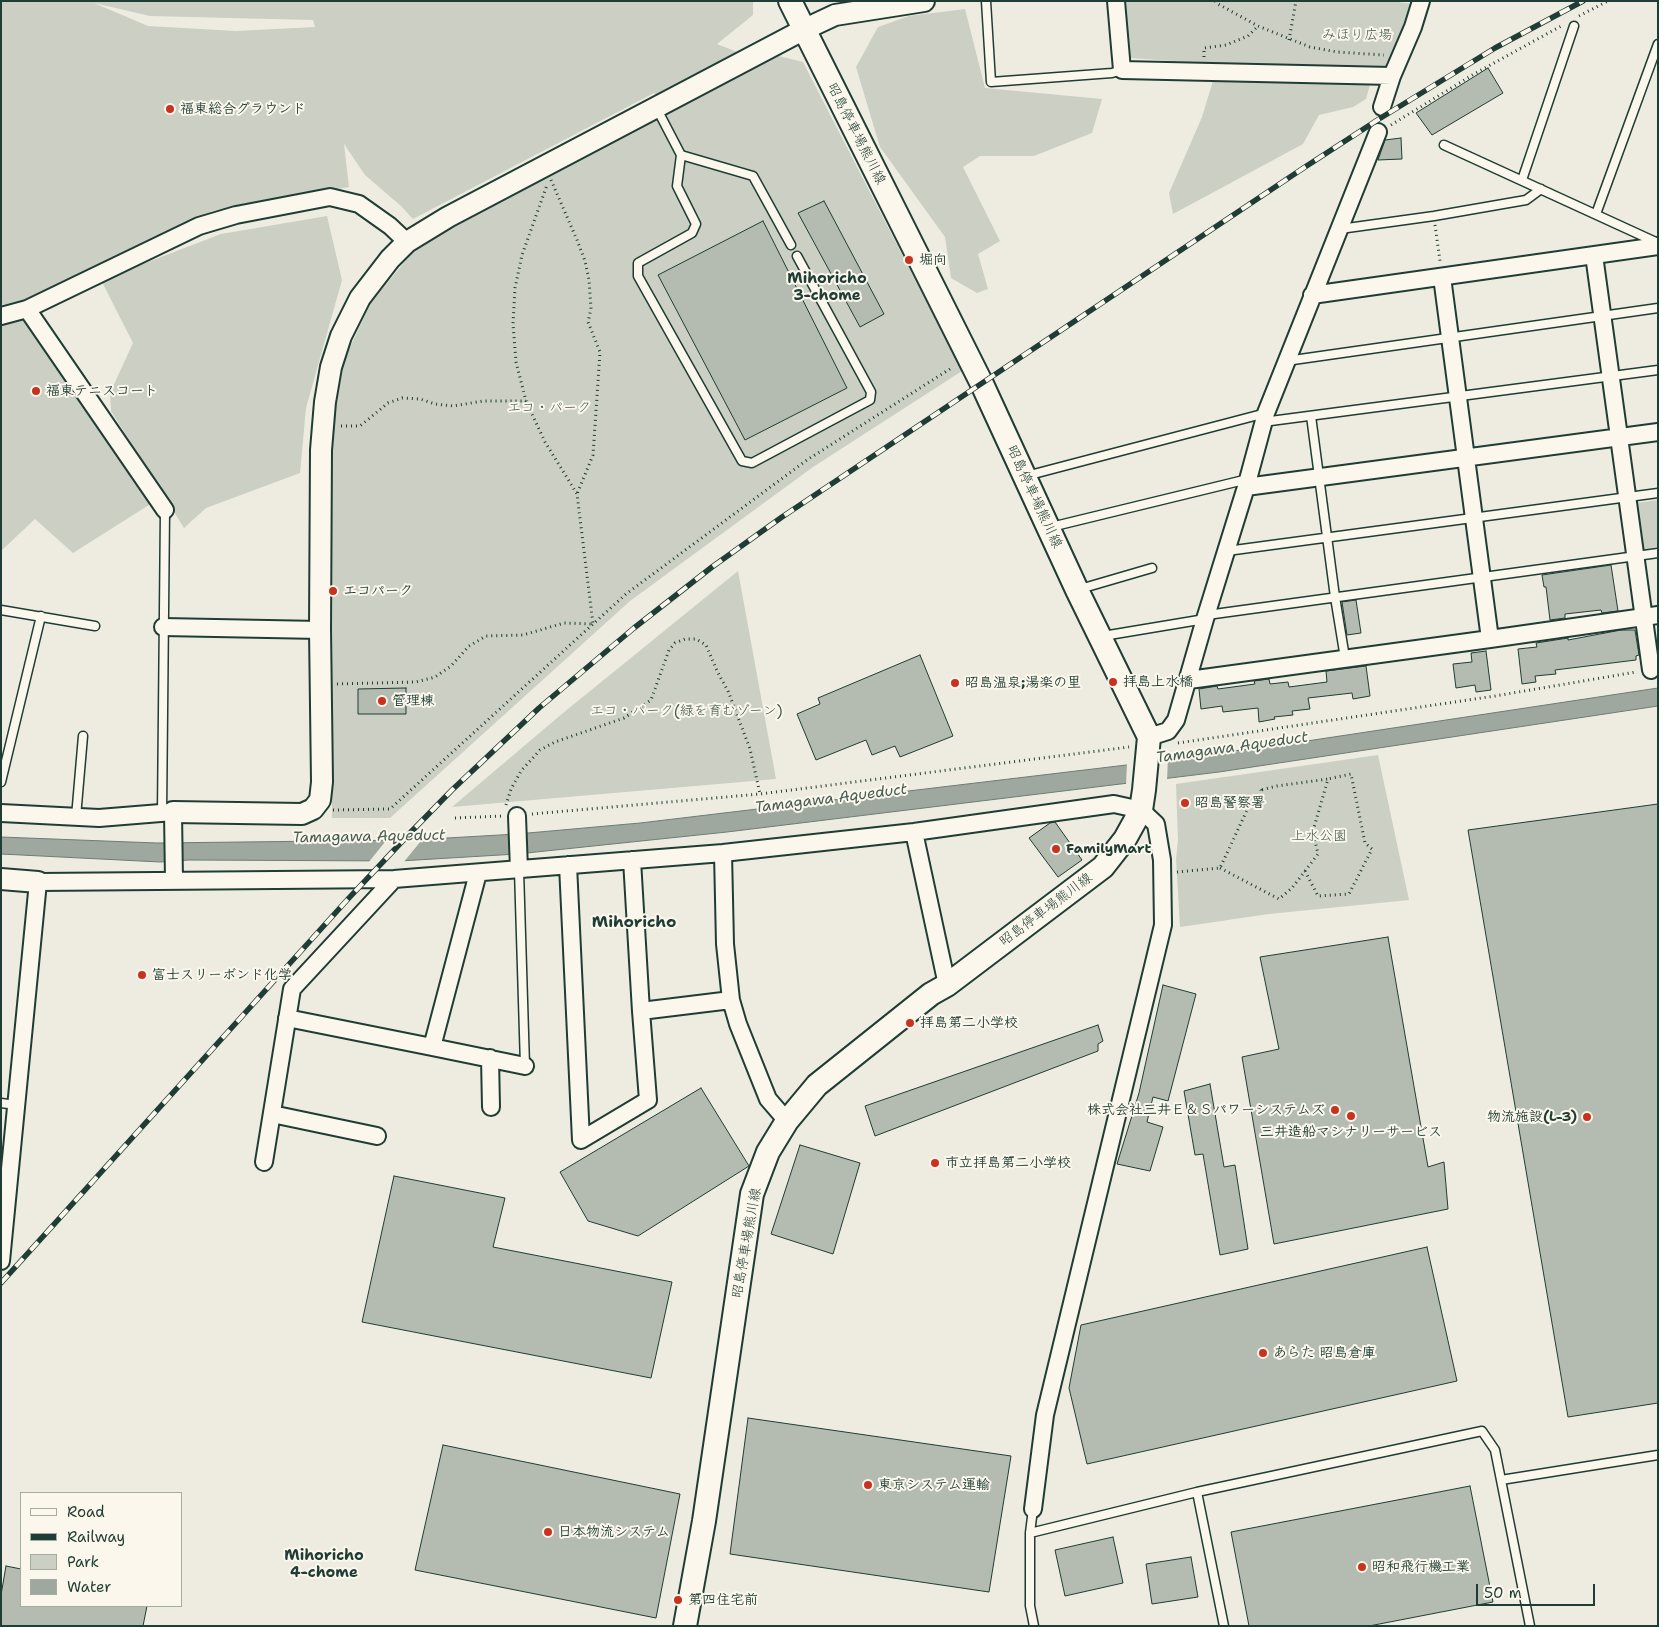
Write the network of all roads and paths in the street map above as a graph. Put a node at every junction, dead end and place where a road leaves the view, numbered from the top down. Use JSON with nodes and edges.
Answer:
{"nodes":[{"id":1,"x":790,"y":1,"type":"edge"},
{"id":2,"x":924,"y":1,"type":"edge"},
{"id":3,"x":986,"y":1,"type":"edge"},
{"id":4,"x":1116,"y":1,"type":"edge"},
{"id":5,"x":1215,"y":1,"type":"edge"},
{"id":6,"x":1296,"y":1,"type":"edge"},
{"id":7,"x":1421,"y":1,"type":"edge"},
{"id":8,"x":1608,"y":1,"type":"edge"},
{"id":9,"x":1576,"y":18,"type":"dead end"},
{"id":10,"x":1570,"y":24,"type":"joint"},
{"id":11,"x":1258,"y":26,"type":"junction"},
{"id":12,"x":803,"y":30,"type":"junction"},
{"id":13,"x":1289,"y":40,"type":"junction"},
{"id":14,"x":1658,"y":44,"type":"edge"},
{"id":15,"x":1204,"y":63,"type":"dead end"},
{"id":16,"x":1122,"y":70,"type":"junction"},
{"id":17,"x":1388,"y":76,"type":"junction"},
{"id":18,"x":656,"y":107,"type":"junction"},
{"id":19,"x":1382,"y":107,"type":"dead end"},
{"id":20,"x":1384,"y":129,"type":"joint"},
{"id":21,"x":1444,"y":145,"type":"dead end"},
{"id":22,"x":682,"y":155,"type":"junction"},
{"id":23,"x":1522,"y":180,"type":"junction"},
{"id":24,"x":1541,"y":189,"type":"junction"},
{"id":25,"x":1596,"y":214,"type":"junction"},
{"id":26,"x":1434,"y":216,"type":"junction"},
{"id":27,"x":1338,"y":229,"type":"junction"},
{"id":28,"x":407,"y":242,"type":"junction"},
{"id":29,"x":791,"y":245,"type":"dead end"},
{"id":30,"x":1658,"y":245,"type":"edge"},
{"id":31,"x":797,"y":256,"type":"dead end"},
{"id":32,"x":1594,"y":256,"type":"junction"},
{"id":33,"x":1442,"y":277,"type":"junction"},
{"id":34,"x":1312,"y":295,"type":"junction"},
{"id":35,"x":1658,"y":308,"type":"edge"},
{"id":36,"x":27,"y":309,"type":"junction"},
{"id":37,"x":1,"y":316,"type":"edge"},
{"id":38,"x":1602,"y":316,"type":"junction"},
{"id":39,"x":1450,"y":337,"type":"junction"},
{"id":40,"x":969,"y":357,"type":"junction"},
{"id":41,"x":1286,"y":361,"type":"junction"},
{"id":42,"x":1658,"y":370,"type":"edge"},
{"id":43,"x":1611,"y":376,"type":"junction"},
{"id":44,"x":1458,"y":397,"type":"junction"},
{"id":45,"x":526,"y":401,"type":"junction"},
{"id":46,"x":1311,"y":416,"type":"junction"},
{"id":47,"x":1265,"y":417,"type":"junction"},
{"id":48,"x":337,"y":426,"type":"dead end"},
{"id":49,"x":1658,"y":432,"type":"edge"},
{"id":50,"x":1619,"y":437,"type":"junction"},
{"id":51,"x":1466,"y":458,"type":"junction"},
{"id":52,"x":1024,"y":476,"type":"junction"},
{"id":53,"x":1319,"y":477,"type":"junction"},
{"id":54,"x":1247,"y":483,"type":"junction"},
{"id":55,"x":1658,"y":493,"type":"edge"},
{"id":56,"x":577,"y":494,"type":"junction"},
{"id":57,"x":1628,"y":497,"type":"junction"},
{"id":58,"x":164,"y":510,"type":"joint"},
{"id":59,"x":1474,"y":518,"type":"junction"},
{"id":60,"x":1049,"y":528,"type":"junction"},
{"id":61,"x":1327,"y":538,"type":"junction"},
{"id":62,"x":1227,"y":551,"type":"junction"},
{"id":63,"x":1658,"y":553,"type":"edge"},
{"id":64,"x":1636,"y":556,"type":"junction"},
{"id":65,"x":1152,"y":568,"type":"dead end"},
{"id":66,"x":1482,"y":577,"type":"junction"},
{"id":67,"x":1077,"y":590,"type":"junction"},
{"id":68,"x":1335,"y":598,"type":"junction"},
{"id":69,"x":1,"y":610,"type":"edge"},
{"id":70,"x":41,"y":616,"type":"junction"},
{"id":71,"x":1651,"y":616,"type":"edge"},
{"id":72,"x":1206,"y":617,"type":"junction"},
{"id":73,"x":593,"y":624,"type":"junction"},
{"id":74,"x":96,"y":626,"type":"dead end"},
{"id":75,"x":164,"y":627,"type":"junction"},
{"id":76,"x":320,"y":630,"type":"junction"},
{"id":77,"x":1101,"y":636,"type":"junction"},
{"id":78,"x":1490,"y":639,"type":"junction"},
{"id":79,"x":1345,"y":658,"type":"junction"},
{"id":80,"x":1652,"y":670,"type":"joint"},
{"id":81,"x":1189,"y":680,"type":"junction"},
{"id":82,"x":337,"y":684,"type":"dead end"},
{"id":83,"x":83,"y":736,"type":"dead end"},
{"id":84,"x":1177,"y":743,"type":"dead end"},
{"id":85,"x":1143,"y":747,"type":"junction"},
{"id":86,"x":1328,"y":779,"type":"junction"},
{"id":87,"x":1,"y":782,"type":"edge"},
{"id":88,"x":1259,"y":786,"type":"dead end"},
{"id":89,"x":1261,"y":790,"type":"junction"},
{"id":90,"x":760,"y":794,"type":"junction"},
{"id":91,"x":1142,"y":800,"type":"junction"},
{"id":92,"x":313,"y":809,"type":"junction"},
{"id":93,"x":1,"y":813,"type":"edge"},
{"id":94,"x":169,"y":816,"type":"junction"},
{"id":95,"x":510,"y":816,"type":"junction"},
{"id":96,"x":76,"y":817,"type":"junction"},
{"id":97,"x":455,"y":818,"type":"dead end"},
{"id":98,"x":914,"y":832,"type":"junction"},
{"id":99,"x":723,"y":853,"type":"junction"},
{"id":100,"x":632,"y":860,"type":"junction"},
{"id":101,"x":568,"y":865,"type":"junction"},
{"id":102,"x":1220,"y":868,"type":"junction"},
{"id":103,"x":519,"y":870,"type":"junction"},
{"id":104,"x":1305,"y":871,"type":"junction"},
{"id":105,"x":1177,"y":872,"type":"dead end"},
{"id":106,"x":173,"y":873,"type":"junction"},
{"id":107,"x":478,"y":873,"type":"junction"},
{"id":108,"x":394,"y":878,"type":"junction"},
{"id":109,"x":1,"y":880,"type":"edge"},
{"id":110,"x":38,"y":882,"type":"junction"},
{"id":111,"x":947,"y":985,"type":"junction"},
{"id":112,"x":731,"y":1000,"type":"junction"},
{"id":113,"x":641,"y":1011,"type":"junction"},
{"id":114,"x":287,"y":1018,"type":"junction"},
{"id":115,"x":432,"y":1047,"type":"junction"},
{"id":116,"x":490,"y":1058,"type":"junction"},
{"id":117,"x":525,"y":1066,"type":"joint"},
{"id":118,"x":9,"y":1104,"type":"edge"},
{"id":119,"x":491,"y":1107,"type":"dead end"},
{"id":120,"x":272,"y":1114,"type":"junction"},
{"id":121,"x":788,"y":1121,"type":"junction"},
{"id":122,"x":377,"y":1136,"type":"dead end"},
{"id":123,"x":264,"y":1162,"type":"dead end"},
{"id":124,"x":2,"y":1255,"type":"edge"},
{"id":125,"x":1,"y":1261,"type":"edge"},
{"id":126,"x":1658,"y":1455,"type":"edge"},
{"id":127,"x":1501,"y":1480,"type":"junction"},
{"id":128,"x":1197,"y":1492,"type":"junction"},
{"id":129,"x":1033,"y":1509,"type":"joint"},
{"id":130,"x":1030,"y":1533,"type":"junction"},
{"id":131,"x":685,"y":1626,"type":"edge"},
{"id":132,"x":1034,"y":1626,"type":"edge"},
{"id":133,"x":1224,"y":1626,"type":"edge"},
{"id":134,"x":1530,"y":1626,"type":"edge"}],
"edges":[{"from":1,"to":12,"type":"main road","name":"昭島停車場熊川線"},
{"from":2,"to":12,"type":"street"},
{"from":3,"to":16,"type":"lane"},
{"from":4,"to":16,"type":"street"},
{"from":5,"to":11,"type":"path"},
{"from":6,"to":13,"type":"path"},
{"from":7,"to":17,"type":"street"},
{"from":8,"to":9,"type":"path"},
{"from":10,"to":20,"type":"path"},
{"from":10,"to":23,"type":"lane"},
{"from":11,"to":13,"type":"path"},
{"from":11,"to":15,"type":"path"},
{"from":12,"to":18,"type":"street"},
{"from":12,"to":40,"type":"main road","name":"昭島停車場熊川線"},
{"from":13,"to":17,"type":"path"},
{"from":14,"to":25,"type":"lane"},
{"from":16,"to":17,"type":"street"},
{"from":17,"to":19,"type":"street"},
{"from":18,"to":22,"type":"lane"},
{"from":18,"to":28,"type":"street"},
{"from":20,"to":27,"type":"street"},
{"from":21,"to":23,"type":"lane"},
{"from":22,"to":29,"type":"lane"},
{"from":22,"to":31,"type":"lane"},
{"from":23,"to":24,"type":"lane"},
{"from":24,"to":25,"type":"lane"},
{"from":24,"to":26,"type":"lane"},
{"from":25,"to":30,"type":"lane"},
{"from":26,"to":27,"type":"lane"},
{"from":26,"to":33,"type":"path"},
{"from":27,"to":34,"type":"street"},
{"from":28,"to":36,"type":"street"},
{"from":28,"to":76,"type":"street"},
{"from":30,"to":32,"type":"street"},
{"from":32,"to":33,"type":"street"},
{"from":32,"to":38,"type":"street"},
{"from":33,"to":34,"type":"street"},
{"from":33,"to":39,"type":"street"},
{"from":34,"to":41,"type":"street"},
{"from":35,"to":38,"type":"lane"},
{"from":36,"to":37,"type":"street"},
{"from":36,"to":58,"type":"street"},
{"from":38,"to":39,"type":"lane"},
{"from":38,"to":43,"type":"street"},
{"from":39,"to":41,"type":"lane"},
{"from":39,"to":44,"type":"street"},
{"from":40,"to":52,"type":"main road","name":"昭島停車場熊川線"},
{"from":40,"to":73,"type":"path"},
{"from":41,"to":47,"type":"street"},
{"from":42,"to":43,"type":"lane"},
{"from":43,"to":44,"type":"lane"},
{"from":43,"to":50,"type":"street"},
{"from":44,"to":46,"type":"lane"},
{"from":44,"to":51,"type":"street"},
{"from":45,"to":48,"type":"path"},
{"from":45,"to":56,"type":"path"},
{"from":45,"to":56,"type":"path"},
{"from":46,"to":47,"type":"lane"},
{"from":46,"to":53,"type":"lane"},
{"from":47,"to":52,"type":"lane"},
{"from":47,"to":54,"type":"street"},
{"from":49,"to":50,"type":"street"},
{"from":50,"to":51,"type":"street"},
{"from":50,"to":57,"type":"street"},
{"from":51,"to":53,"type":"street"},
{"from":51,"to":59,"type":"street"},
{"from":52,"to":60,"type":"main road","name":"昭島停車場熊川線"},
{"from":53,"to":54,"type":"street"},
{"from":53,"to":61,"type":"lane"},
{"from":54,"to":60,"type":"lane"},
{"from":54,"to":62,"type":"street"},
{"from":55,"to":57,"type":"lane"},
{"from":56,"to":73,"type":"path"},
{"from":57,"to":59,"type":"lane"},
{"from":57,"to":64,"type":"street"},
{"from":58,"to":75,"type":"lane"},
{"from":59,"to":61,"type":"lane"},
{"from":59,"to":66,"type":"street"},
{"from":60,"to":67,"type":"main road","name":"昭島停車場熊川線"},
{"from":61,"to":62,"type":"lane"},
{"from":61,"to":68,"type":"lane"},
{"from":62,"to":72,"type":"street"},
{"from":63,"to":64,"type":"lane"},
{"from":64,"to":66,"type":"lane"},
{"from":64,"to":71,"type":"street"},
{"from":65,"to":67,"type":"lane"},
{"from":66,"to":68,"type":"lane"},
{"from":66,"to":78,"type":"street"},
{"from":67,"to":77,"type":"main road","name":"昭島停車場熊川線"},
{"from":68,"to":72,"type":"lane"},
{"from":68,"to":79,"type":"lane"},
{"from":69,"to":70,"type":"lane"},
{"from":70,"to":74,"type":"lane"},
{"from":70,"to":87,"type":"lane"},
{"from":71,"to":78,"type":"street"},
{"from":71,"to":80,"type":"street"},
{"from":72,"to":77,"type":"lane"},
{"from":72,"to":81,"type":"street"},
{"from":73,"to":82,"type":"path"},
{"from":73,"to":92,"type":"path"},
{"from":75,"to":76,"type":"street"},
{"from":75,"to":94,"type":"lane"},
{"from":76,"to":92,"type":"street"},
{"from":77,"to":85,"type":"main road","name":"昭島停車場熊川線"},
{"from":78,"to":79,"type":"street"},
{"from":79,"to":81,"type":"street"},
{"from":80,"to":84,"type":"path"},
{"from":81,"to":85,"type":"street"},
{"from":83,"to":96,"type":"lane"},
{"from":85,"to":90,"type":"path"},
{"from":85,"to":91,"type":"main road","name":"昭島停車場熊川線"},
{"from":86,"to":89,"type":"path"},
{"from":86,"to":104,"type":"path"},
{"from":86,"to":104,"type":"path"},
{"from":88,"to":89,"type":"path"},
{"from":89,"to":102,"type":"path"},
{"from":90,"to":95,"type":"path"},
{"from":90,"to":95,"type":"path"},
{"from":91,"to":98,"type":"street"},
{"from":91,"to":111,"type":"main road","name":"昭島停車場熊川線"},
{"from":91,"to":129,"type":"street"},
{"from":92,"to":94,"type":"street"},
{"from":93,"to":96,"type":"street"},
{"from":94,"to":96,"type":"street"},
{"from":94,"to":106,"type":"street"},
{"from":95,"to":97,"type":"path"},
{"from":95,"to":103,"type":"street"},
{"from":98,"to":99,"type":"street"},
{"from":98,"to":111,"type":"street"},
{"from":99,"to":100,"type":"street"},
{"from":99,"to":112,"type":"street"},
{"from":100,"to":101,"type":"street"},
{"from":100,"to":113,"type":"street"},
{"from":101,"to":103,"type":"street"},
{"from":101,"to":113,"type":"street"},
{"from":102,"to":104,"type":"path"},
{"from":102,"to":105,"type":"path"},
{"from":103,"to":107,"type":"street"},
{"from":103,"to":117,"type":"lane"},
{"from":106,"to":108,"type":"street"},
{"from":106,"to":110,"type":"street"},
{"from":107,"to":108,"type":"street"},
{"from":107,"to":115,"type":"street"},
{"from":108,"to":114,"type":"street"},
{"from":109,"to":110,"type":"street"},
{"from":110,"to":118,"type":"street"},
{"from":111,"to":121,"type":"main road","name":"昭島停車場熊川線"},
{"from":112,"to":113,"type":"street"},
{"from":112,"to":121,"type":"street"},
{"from":114,"to":115,"type":"street"},
{"from":114,"to":120,"type":"street"},
{"from":115,"to":116,"type":"street"},
{"from":116,"to":117,"type":"street"},
{"from":116,"to":119,"type":"street"},
{"from":118,"to":124,"type":"street"},
{"from":120,"to":122,"type":"street"},
{"from":120,"to":123,"type":"street"},
{"from":121,"to":131,"type":"main road","name":"昭島停車場熊川線"},
{"from":124,"to":125,"type":"street"},
{"from":126,"to":127,"type":"lane"},
{"from":127,"to":128,"type":"lane"},
{"from":127,"to":134,"type":"lane"},
{"from":128,"to":130,"type":"lane"},
{"from":128,"to":133,"type":"lane"},
{"from":129,"to":130,"type":"lane"},
{"from":130,"to":132,"type":"lane"}]}
